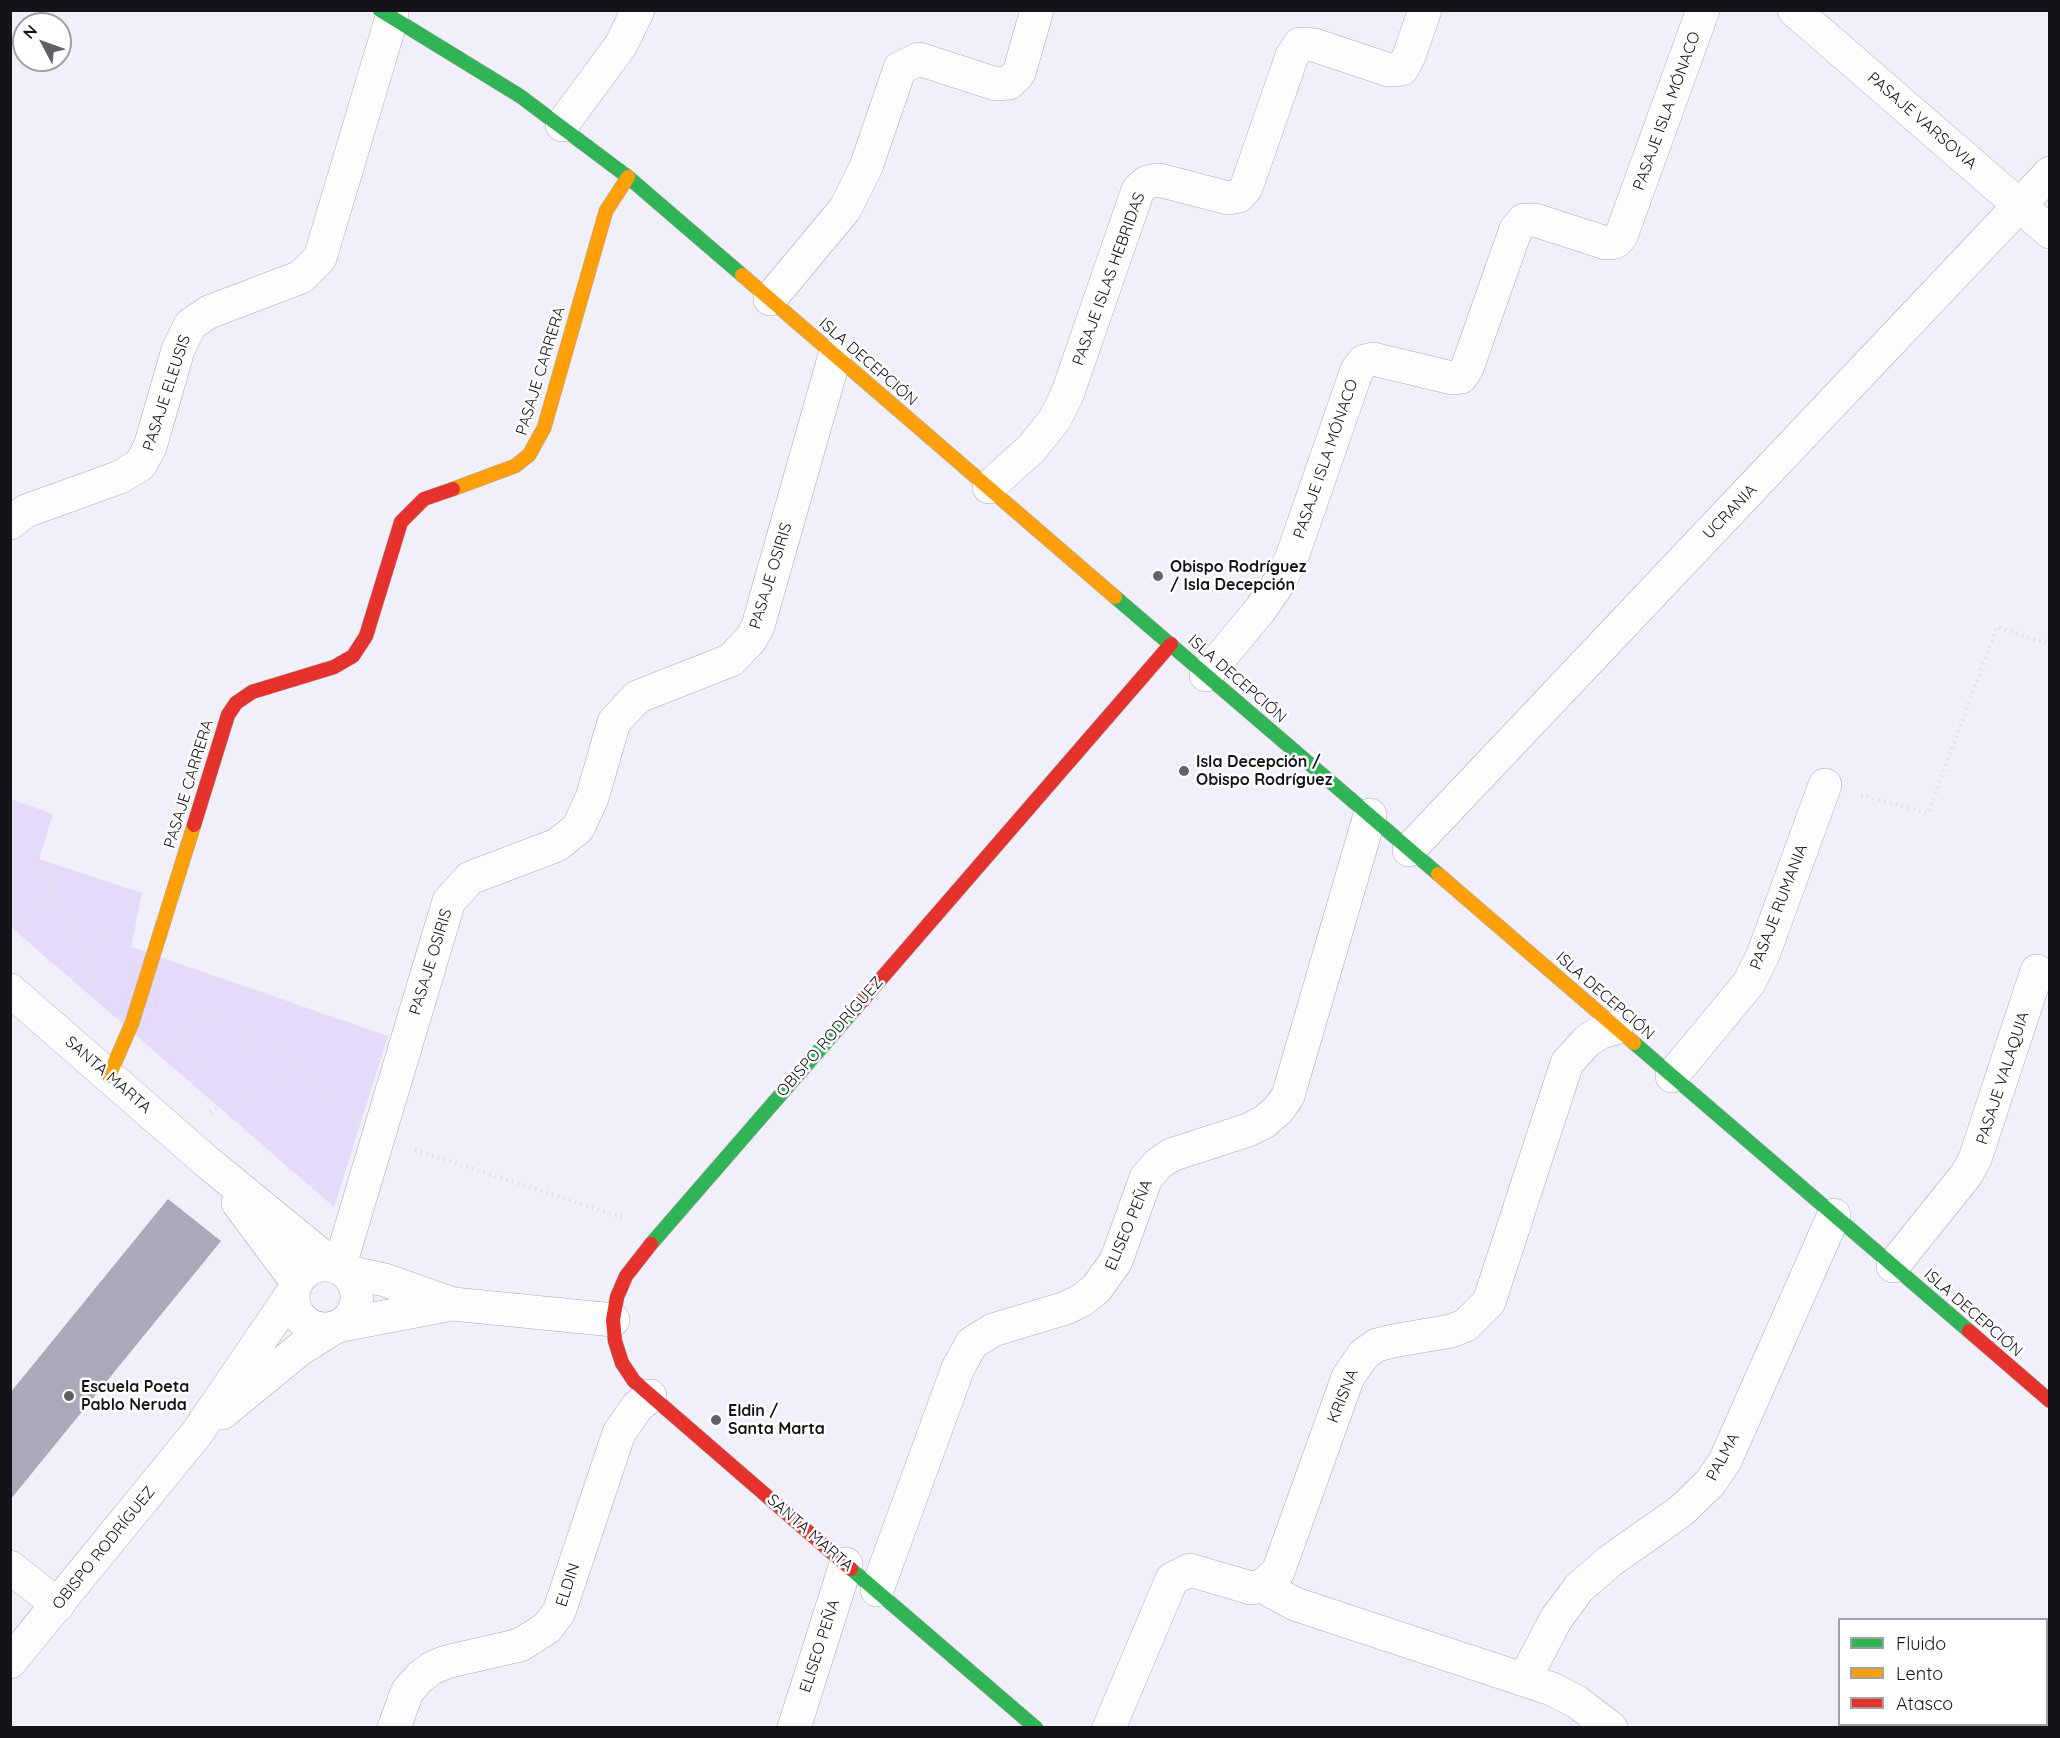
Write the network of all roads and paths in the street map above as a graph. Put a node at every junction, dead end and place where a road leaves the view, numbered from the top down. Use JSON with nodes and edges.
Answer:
{"nodes":[{"id":1,"x":638,"y":10,"type":"edge"},
{"id":2,"x":1037,"y":10,"type":"edge"},
{"id":3,"x":1425,"y":10,"type":"edge"},
{"id":4,"x":1703,"y":10,"type":"edge"},
{"id":5,"x":1794,"y":10,"type":"edge"},
{"id":6,"x":386,"y":14,"type":"edge"},
{"id":7,"x":561,"y":125,"type":"junction"},
{"id":8,"x":2049,"y":173,"type":"edge"},
{"id":9,"x":628,"y":177,"type":"junction"},
{"id":10,"x":2021,"y":207,"type":"junction"},
{"id":11,"x":2049,"y":232,"type":"edge"},
{"id":12,"x":770,"y":299,"type":"junction"},
{"id":13,"x":835,"y":355,"type":"junction"},
{"id":14,"x":989,"y":487,"type":"junction"},
{"id":15,"x":10,"y":523,"type":"edge"},
{"id":16,"x":1171,"y":644,"type":"junction"},
{"id":17,"x":2049,"y":644,"type":"edge"},
{"id":18,"x":1206,"y":675,"type":"junction"},
{"id":19,"x":1825,"y":785,"type":"joint"},
{"id":20,"x":1370,"y":816,"type":"junction"},
{"id":21,"x":1409,"y":850,"type":"junction"},
{"id":22,"x":10,"y":859,"type":"edge"},
{"id":23,"x":51,"y":891,"type":"junction"},
{"id":24,"x":10,"y":918,"type":"edge"},
{"id":25,"x":81,"y":943,"type":"dead end"},
{"id":26,"x":2037,"y":971,"type":"dead end"},
{"id":27,"x":146,"y":982,"type":"junction"},
{"id":28,"x":10,"y":990,"type":"edge"},
{"id":29,"x":196,"y":1009,"type":"junction"},
{"id":30,"x":1616,"y":1028,"type":"junction"},
{"id":31,"x":250,"y":1034,"type":"junction"},
{"id":32,"x":301,"y":1069,"type":"junction"},
{"id":33,"x":109,"y":1076,"type":"junction"},
{"id":34,"x":1672,"y":1076,"type":"junction"},
{"id":35,"x":172,"y":1131,"type":"junction"},
{"id":36,"x":379,"y":1138,"type":"junction"},
{"id":37,"x":206,"y":1161,"type":"junction"},
{"id":38,"x":630,"y":1208,"type":"dead end"},
{"id":39,"x":1834,"y":1215,"type":"junction"},
{"id":40,"x":1893,"y":1266,"type":"junction"},
{"id":41,"x":339,"y":1268,"type":"junction"},
{"id":42,"x":295,"y":1287,"type":"junction"},
{"id":43,"x":453,"y":1304,"type":"junction"},
{"id":44,"x":613,"y":1320,"type":"junction"},
{"id":45,"x":337,"y":1327,"type":"junction"},
{"id":46,"x":650,"y":1396,"type":"junction"},
{"id":47,"x":2049,"y":1401,"type":"edge"},
{"id":48,"x":197,"y":1433,"type":"junction"},
{"id":49,"x":846,"y":1564,"type":"junction"},
{"id":50,"x":10,"y":1567,"type":"edge"},
{"id":51,"x":1262,"y":1586,"type":"junction"},
{"id":52,"x":876,"y":1590,"type":"junction"},
{"id":53,"x":57,"y":1605,"type":"junction"},
{"id":54,"x":10,"y":1662,"type":"edge"},
{"id":55,"x":1525,"y":1678,"type":"junction"},
{"id":56,"x":394,"y":1728,"type":"edge"},
{"id":57,"x":794,"y":1728,"type":"edge"},
{"id":58,"x":1036,"y":1728,"type":"edge"},
{"id":59,"x":1109,"y":1728,"type":"edge"},
{"id":60,"x":1611,"y":1728,"type":"edge"}],
"edges":[{"from":1,"to":7,"type":"street"},
{"from":2,"to":12,"type":"street"},
{"from":3,"to":14,"type":"street","name":"PASAJE ISLAS HEBRIDAS"},
{"from":4,"to":18,"type":"street","name":"PASAJE ISLA MÓNACO"},
{"from":5,"to":10,"type":"street","name":"PASAJE VARSOVIA"},
{"from":6,"to":7,"type":"street","name":"ISLA DECEPCIÓN"},
{"from":6,"to":15,"type":"street","name":"PASAJE ELEUSIS"},
{"from":7,"to":9,"type":"street","name":"ISLA DECEPCIÓN"},
{"from":8,"to":10,"type":"street","name":"UCRANIA"},
{"from":9,"to":12,"type":"street","name":"ISLA DECEPCIÓN"},
{"from":9,"to":27,"type":"street","name":"PASAJE CARRERA"},
{"from":10,"to":11,"type":"street","name":"PASAJE VARSOVIA"},
{"from":10,"to":21,"type":"street","name":"UCRANIA"},
{"from":12,"to":13,"type":"street","name":"ISLA DECEPCIÓN"},
{"from":13,"to":14,"type":"street","name":"ISLA DECEPCIÓN"},
{"from":13,"to":36,"type":"street","name":"PASAJE OSIRIS"},
{"from":14,"to":16,"type":"street","name":"ISLA DECEPCIÓN"},
{"from":16,"to":18,"type":"street","name":"ISLA DECEPCIÓN"},
{"from":16,"to":44,"type":"street","name":"OBISPO RODRÍGUEZ"},
{"from":17,"to":19,"type":"path"},
{"from":18,"to":20,"type":"street","name":"ISLA DECEPCIÓN"},
{"from":19,"to":34,"type":"street","name":"PASAJE RUMANIA"},
{"from":20,"to":21,"type":"street","name":"ISLA DECEPCIÓN"},
{"from":20,"to":52,"type":"street","name":"ELISEO PEÑA"},
{"from":21,"to":30,"type":"street","name":"ISLA DECEPCIÓN"},
{"from":22,"to":23,"type":"path"},
{"from":23,"to":24,"type":"path"},
{"from":23,"to":25,"type":"path"},
{"from":26,"to":40,"type":"street","name":"PASAJE VALAQUIA"},
{"from":27,"to":29,"type":"path"},
{"from":27,"to":33,"type":"street","name":"PASAJE CARRERA"},
{"from":28,"to":33,"type":"street","name":"SANTA MARTA"},
{"from":29,"to":31,"type":"path"},
{"from":29,"to":31,"type":"path"},
{"from":30,"to":34,"type":"street","name":"ISLA DECEPCIÓN"},
{"from":30,"to":51,"type":"street","name":"KRISNA"},
{"from":31,"to":32,"type":"path"},
{"from":32,"to":35,"type":"path"},
{"from":32,"to":36,"type":"path"},
{"from":33,"to":35,"type":"street","name":"SANTA MARTA"},
{"from":34,"to":39,"type":"street","name":"ISLA DECEPCIÓN"},
{"from":35,"to":37,"type":"street","name":"SANTA MARTA"},
{"from":36,"to":38,"type":"path"},
{"from":36,"to":41,"type":"street","name":"PASAJE OSIRIS"},
{"from":37,"to":41,"type":"street","name":"SANTA MARTA"},
{"from":37,"to":42,"type":"street","name":"SANTA MARTA"},
{"from":39,"to":40,"type":"street","name":"ISLA DECEPCIÓN"},
{"from":39,"to":55,"type":"street","name":"PALMA"},
{"from":40,"to":47,"type":"street","name":"ISLA DECEPCIÓN"},
{"from":41,"to":42,"type":"street"},
{"from":41,"to":43,"type":"street","name":"OBISPO RODRÍGUEZ"},
{"from":41,"to":45,"type":"street"},
{"from":42,"to":45,"type":"street"},
{"from":42,"to":48,"type":"street","name":"OBISPO RODRÍGUEZ"},
{"from":43,"to":44,"type":"street","name":"OBISPO RODRÍGUEZ"},
{"from":43,"to":45,"type":"street","name":"OBISPO RODRÍGUEZ"},
{"from":44,"to":46,"type":"street","name":"SANTA MARTA"},
{"from":45,"to":48,"type":"street","name":"OBISPO RODRÍGUEZ"},
{"from":46,"to":49,"type":"street","name":"SANTA MARTA"},
{"from":46,"to":56,"type":"street","name":"ELDIN"},
{"from":48,"to":53,"type":"street","name":"OBISPO RODRÍGUEZ"},
{"from":49,"to":52,"type":"street","name":"SANTA MARTA"},
{"from":49,"to":57,"type":"street","name":"ELISEO PEÑA"},
{"from":50,"to":53,"type":"street"},
{"from":51,"to":55,"type":"street"},
{"from":51,"to":59,"type":"street"},
{"from":52,"to":58,"type":"street","name":"SANTA MARTA"},
{"from":53,"to":54,"type":"street","name":"OBISPO RODRÍGUEZ"},
{"from":55,"to":60,"type":"street"}]}
